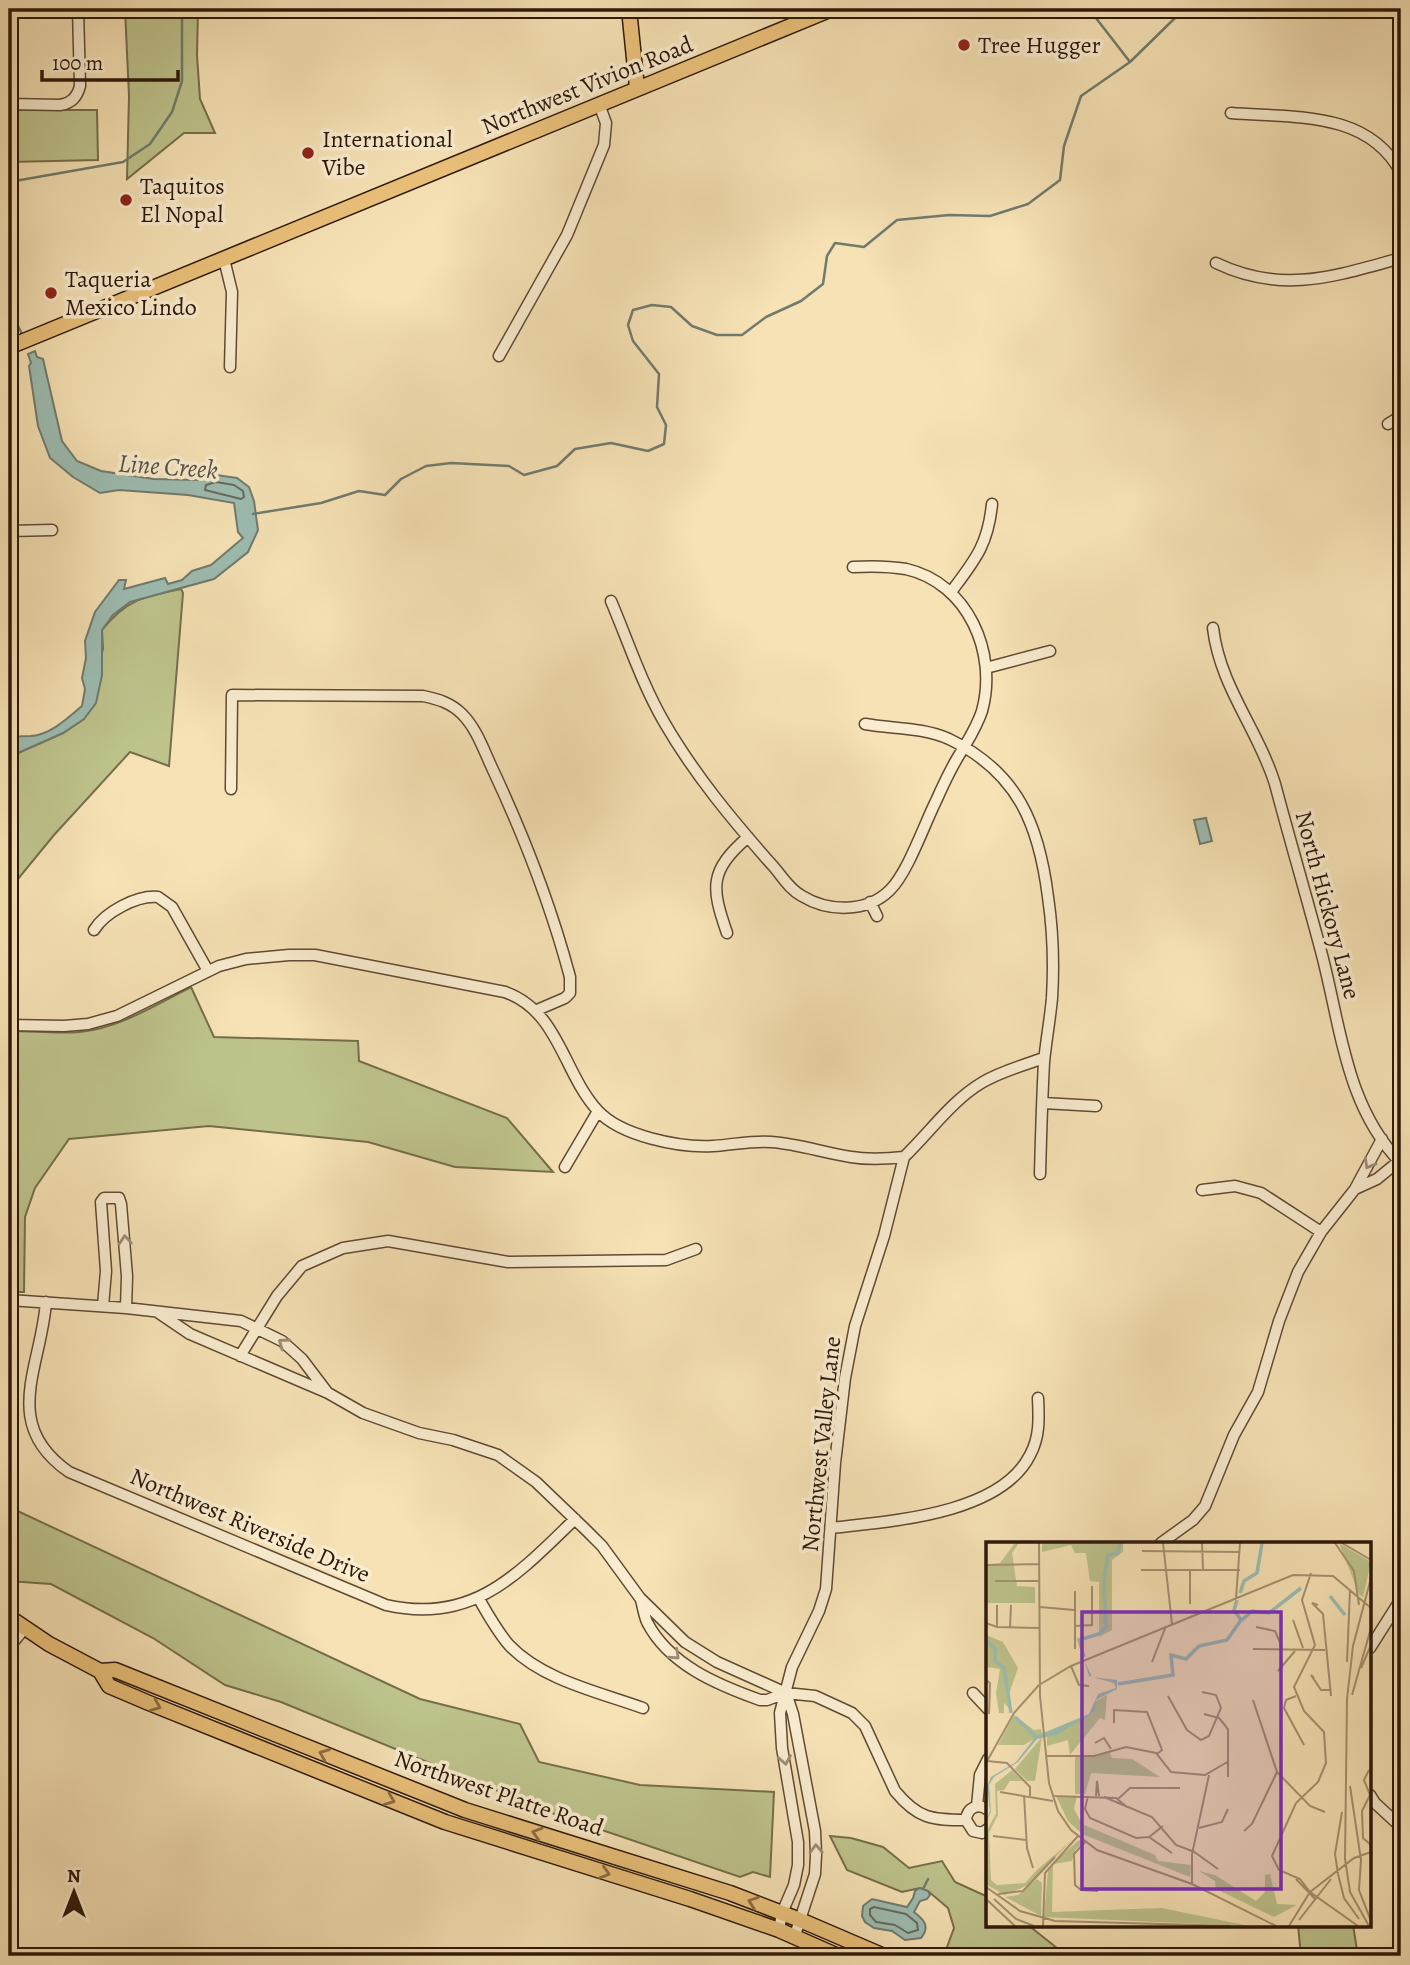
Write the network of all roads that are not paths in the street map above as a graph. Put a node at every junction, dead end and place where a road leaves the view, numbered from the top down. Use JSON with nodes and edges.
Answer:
{"nodes":[{"id":1,"x":78,"y":9,"type":"edge"},
{"id":2,"x":629,"y":9,"type":"edge"},
{"id":3,"x":832,"y":9,"type":"edge"},
{"id":4,"x":638,"y":88,"type":"junction"},
{"id":5,"x":9,"y":104,"type":"edge"},
{"id":6,"x":599,"y":104,"type":"junction"},
{"id":7,"x":1231,"y":113,"type":"dead end"},
{"id":8,"x":1401,"y":173,"type":"edge"},
{"id":9,"x":224,"y":258,"type":"junction"},
{"id":10,"x":1401,"y":258,"type":"edge"},
{"id":11,"x":1216,"y":263,"type":"dead end"},
{"id":12,"x":9,"y":347,"type":"edge"},
{"id":13,"x":499,"y":356,"type":"dead end"},
{"id":14,"x":230,"y":367,"type":"dead end"},
{"id":15,"x":1401,"y":416,"type":"edge"},
{"id":16,"x":1388,"y":424,"type":"dead end"},
{"id":17,"x":992,"y":504,"type":"dead end"},
{"id":18,"x":51,"y":530,"type":"dead end"},
{"id":19,"x":9,"y":531,"type":"edge"},
{"id":20,"x":853,"y":567,"type":"dead end"},
{"id":21,"x":951,"y":592,"type":"junction"},
{"id":22,"x":611,"y":601,"type":"dead end"},
{"id":23,"x":1213,"y":628,"type":"dead end"},
{"id":24,"x":1049,"y":651,"type":"dead end"},
{"id":25,"x":986,"y":668,"type":"junction"},
{"id":26,"x":865,"y":723,"type":"dead end"},
{"id":27,"x":964,"y":747,"type":"junction"},
{"id":28,"x":231,"y":789,"type":"dead end"},
{"id":29,"x":748,"y":837,"type":"junction"},
{"id":30,"x":870,"y":902,"type":"junction"},
{"id":31,"x":877,"y":916,"type":"dead end"},
{"id":32,"x":94,"y":930,"type":"dead end"},
{"id":33,"x":727,"y":933,"type":"dead end"},
{"id":34,"x":208,"y":971,"type":"junction"},
{"id":35,"x":537,"y":1010,"type":"junction"},
{"id":36,"x":9,"y":1024,"type":"edge"},
{"id":37,"x":1044,"y":1058,"type":"junction"},
{"id":38,"x":1043,"y":1103,"type":"junction"},
{"id":39,"x":1096,"y":1106,"type":"dead end"},
{"id":40,"x":598,"y":1111,"type":"junction"},
{"id":41,"x":1382,"y":1139,"type":"junction"},
{"id":42,"x":904,"y":1157,"type":"junction"},
{"id":43,"x":1400,"y":1162,"type":"edge"},
{"id":44,"x":565,"y":1167,"type":"dead end"},
{"id":45,"x":1040,"y":1174,"type":"dead end"},
{"id":46,"x":1355,"y":1189,"type":"junction"},
{"id":47,"x":1202,"y":1190,"type":"dead end"},
{"id":48,"x":1321,"y":1232,"type":"junction"},
{"id":49,"x":696,"y":1249,"type":"dead end"},
{"id":50,"x":9,"y":1300,"type":"edge"},
{"id":51,"x":46,"y":1302,"type":"junction"},
{"id":52,"x":103,"y":1307,"type":"junction"},
{"id":53,"x":125,"y":1308,"type":"junction"},
{"id":54,"x":159,"y":1313,"type":"junction"},
{"id":55,"x":257,"y":1329,"type":"junction"},
{"id":56,"x":240,"y":1356,"type":"junction"},
{"id":57,"x":328,"y":1393,"type":"junction"},
{"id":58,"x":1038,"y":1398,"type":"dead end"},
{"id":59,"x":575,"y":1518,"type":"junction"},
{"id":60,"x":831,"y":1528,"type":"junction"},
{"id":61,"x":1162,"y":1542,"type":"edge"},
{"id":62,"x":640,"y":1598,"type":"junction"},
{"id":63,"x":479,"y":1599,"type":"junction"},
{"id":64,"x":1401,"y":1599,"type":"edge"},
{"id":65,"x":9,"y":1617,"type":"edge"},
{"id":66,"x":25,"y":1628,"type":"junction"},
{"id":67,"x":1372,"y":1645,"type":"edge"},
{"id":68,"x":9,"y":1647,"type":"edge"},
{"id":69,"x":100,"y":1671,"type":"junction"},
{"id":70,"x":786,"y":1693,"type":"junction"},
{"id":71,"x":973,"y":1693,"type":"dead end"},
{"id":72,"x":986,"y":1707,"type":"edge"},
{"id":73,"x":643,"y":1709,"type":"dead end"},
{"id":74,"x":986,"y":1764,"type":"edge"},
{"id":75,"x":1372,"y":1799,"type":"edge"},
{"id":76,"x":983,"y":1808,"type":"edge"},
{"id":77,"x":966,"y":1820,"type":"junction"},
{"id":78,"x":1401,"y":1827,"type":"edge"},
{"id":79,"x":986,"y":1830,"type":"edge"},
{"id":80,"x":782,"y":1913,"type":"junction"},
{"id":81,"x":800,"y":1920,"type":"junction"},
{"id":82,"x":779,"y":1930,"type":"junction"},
{"id":83,"x":794,"y":1938,"type":"junction"},
{"id":84,"x":838,"y":1956,"type":"edge"},
{"id":85,"x":884,"y":1956,"type":"edge"}],
"edges":[{"from":1,"to":5,"type":"street"},
{"from":2,"to":4,"type":"main road"},
{"from":3,"to":4,"type":"main road","name":"Northwest Vivion Road"},
{"from":4,"to":6,"type":"main road","name":"Northwest Vivion Road"},
{"from":6,"to":9,"type":"main road","name":"Northwest Vivion Road"},
{"from":6,"to":13,"type":"street"},
{"from":7,"to":8,"type":"street"},
{"from":9,"to":12,"type":"main road","name":"Northwest Vivion Road"},
{"from":9,"to":14,"type":"street"},
{"from":10,"to":11,"type":"street"},
{"from":15,"to":16,"type":"street"},
{"from":17,"to":21,"type":"street"},
{"from":18,"to":19,"type":"street"},
{"from":20,"to":21,"type":"street"},
{"from":21,"to":25,"type":"street"},
{"from":22,"to":29,"type":"street"},
{"from":23,"to":41,"type":"street","name":"North Hickory Lane"},
{"from":24,"to":25,"type":"street"},
{"from":25,"to":27,"type":"street"},
{"from":26,"to":27,"type":"street"},
{"from":27,"to":30,"type":"street"},
{"from":27,"to":37,"type":"street"},
{"from":28,"to":35,"type":"street"},
{"from":29,"to":30,"type":"street"},
{"from":29,"to":33,"type":"street"},
{"from":30,"to":31,"type":"street"},
{"from":32,"to":34,"type":"street"},
{"from":34,"to":35,"type":"street"},
{"from":34,"to":36,"type":"street"},
{"from":35,"to":40,"type":"street"},
{"from":37,"to":38,"type":"street"},
{"from":37,"to":42,"type":"street"},
{"from":38,"to":39,"type":"street"},
{"from":38,"to":45,"type":"street"},
{"from":40,"to":42,"type":"street"},
{"from":40,"to":44,"type":"street"},
{"from":41,"to":43,"type":"street","name":"North Hickory Lane"},
{"from":41,"to":46,"type":"street","one_way":true},
{"from":42,"to":60,"type":"street","name":"Northwest Valley Lane"},
{"from":43,"to":46,"type":"street"},
{"from":46,"to":48,"type":"street"},
{"from":47,"to":48,"type":"street"},
{"from":48,"to":61,"type":"street"},
{"from":49,"to":55,"type":"street"},
{"from":50,"to":51,"type":"street"},
{"from":51,"to":52,"type":"street"},
{"from":51,"to":63,"type":"street","name":"Northwest Riverside Drive"},
{"from":52,"to":53,"type":"street"},
{"from":53,"to":52,"type":"street","one_way":true},
{"from":53,"to":54,"type":"street"},
{"from":54,"to":55,"type":"street"},
{"from":54,"to":56,"type":"street"},
{"from":55,"to":56,"type":"street"},
{"from":57,"to":55,"type":"street","one_way":true},
{"from":56,"to":57,"type":"street"},
{"from":57,"to":59,"type":"street"},
{"from":58,"to":60,"type":"street"},
{"from":59,"to":62,"type":"street"},
{"from":59,"to":63,"type":"street","name":"Northwest Riverside Drive"},
{"from":60,"to":70,"type":"street","name":"Northwest Valley Lane"},
{"from":62,"to":70,"type":"street"},
{"from":62,"to":70,"type":"street","one_way":true},
{"from":63,"to":73,"type":"street"},
{"from":64,"to":67,"type":"street"},
{"from":65,"to":66,"type":"main road","name":"Northwest Platte Road"},
{"from":66,"to":68,"type":"street"},
{"from":66,"to":69,"type":"main road","name":"Northwest Platte Road"},
{"from":80,"to":69,"type":"main road","name":"Northwest Platte Road","one_way":true},
{"from":69,"to":82,"type":"main road","name":"Northwest Platte Road","one_way":true},
{"from":70,"to":77,"type":"street"},
{"from":70,"to":80,"type":"street","name":"Northwest Valley Lane","one_way":true},
{"from":81,"to":70,"type":"street","one_way":true},
{"from":71,"to":72,"type":"street"},
{"from":74,"to":76,"type":"street"},
{"from":75,"to":78,"type":"street"},
{"from":76,"to":77,"type":"street"},
{"from":77,"to":79,"type":"street"},
{"from":80,"to":81,"type":"main road","name":"Northwest Platte Road"},
{"from":80,"to":82,"type":"street","name":"Northwest Valley Lane"},
{"from":81,"to":83,"type":"street"},
{"from":81,"to":85,"type":"main road","name":"Northwest Platte Road"},
{"from":82,"to":83,"type":"main road","name":"Northwest Platte Road"},
{"from":83,"to":84,"type":"main road","name":"Northwest Platte Road"}]}
